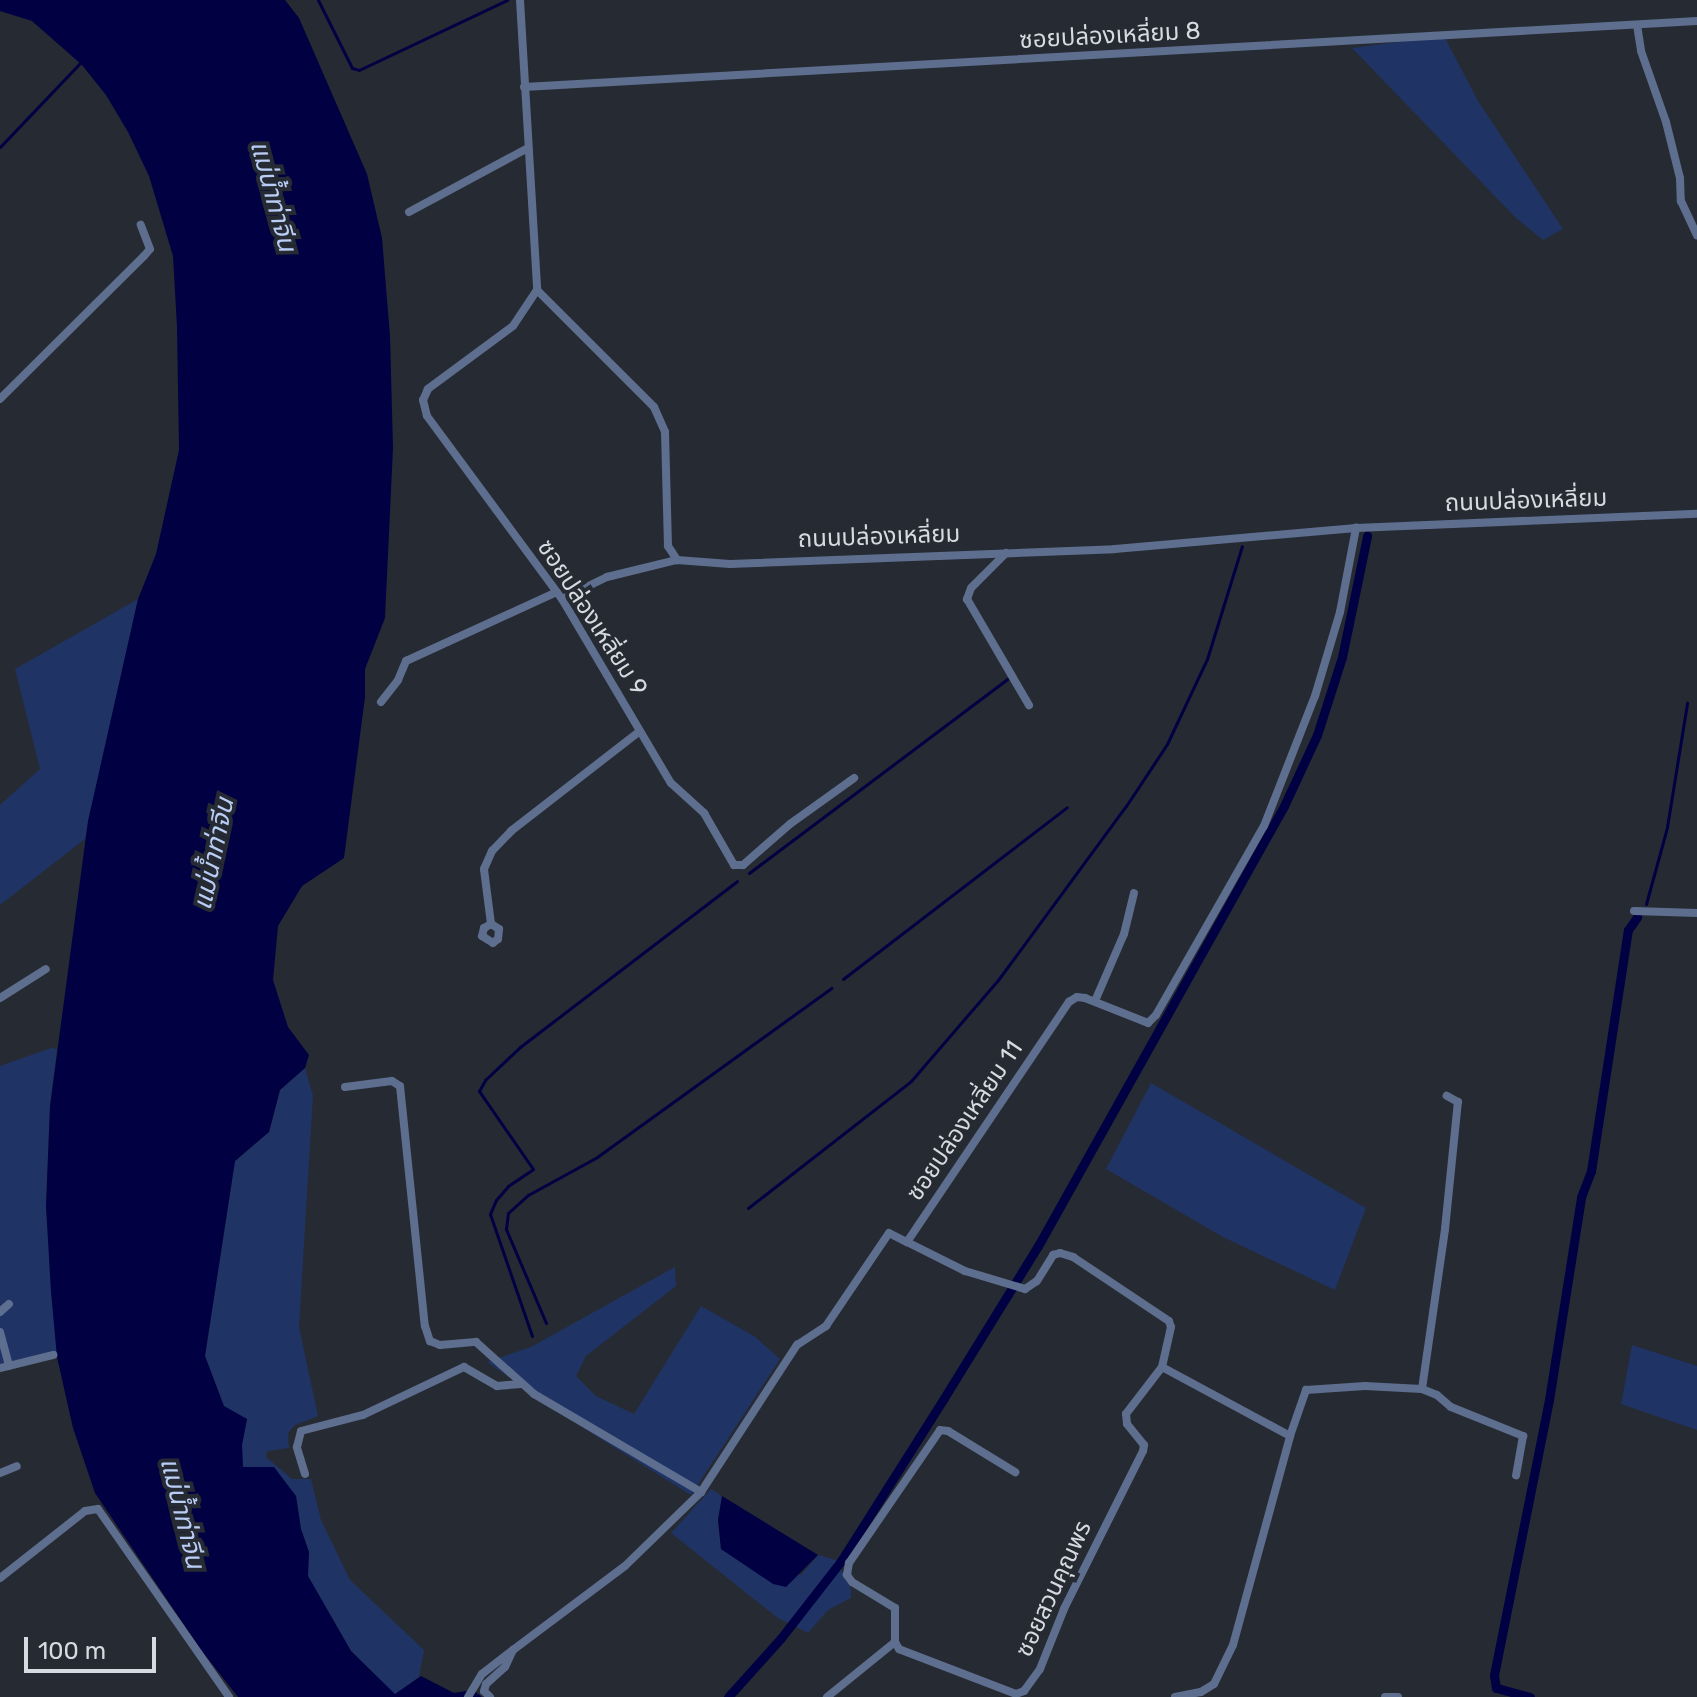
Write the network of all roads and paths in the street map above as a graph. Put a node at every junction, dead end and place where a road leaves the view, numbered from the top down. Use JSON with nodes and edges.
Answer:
{"nodes":[{"id":1,"x":520,"y":0,"type":"edge"},
{"id":2,"x":1697,"y":21,"type":"edge"},
{"id":3,"x":1637,"y":25,"type":"junction"},
{"id":4,"x":524,"y":87,"type":"junction"},
{"id":5,"x":526,"y":149,"type":"junction"},
{"id":6,"x":409,"y":212,"type":"dead end"},
{"id":7,"x":141,"y":225,"type":"dead end"},
{"id":8,"x":1697,"y":236,"type":"edge"},
{"id":9,"x":537,"y":290,"type":"junction"},
{"id":10,"x":0,"y":399,"type":"edge"},
{"id":11,"x":1697,"y":514,"type":"edge"},
{"id":12,"x":1356,"y":528,"type":"junction"},
{"id":13,"x":1006,"y":553,"type":"junction"},
{"id":14,"x":677,"y":560,"type":"junction"},
{"id":15,"x":559,"y":596,"type":"junction"},
{"id":16,"x":381,"y":702,"type":"dead end"},
{"id":17,"x":1029,"y":705,"type":"dead end"},
{"id":18,"x":640,"y":731,"type":"junction"},
{"id":19,"x":854,"y":778,"type":"dead end"},
{"id":20,"x":1134,"y":893,"type":"dead end"},
{"id":21,"x":1634,"y":911,"type":"dead end"},
{"id":22,"x":1697,"y":913,"type":"edge"},
{"id":23,"x":491,"y":924,"type":"dead end"},
{"id":24,"x":46,"y":969,"type":"dead end"},
{"id":25,"x":0,"y":998,"type":"edge"},
{"id":26,"x":1095,"y":1001,"type":"junction"},
{"id":27,"x":345,"y":1087,"type":"dead end"},
{"id":28,"x":1447,"y":1096,"type":"dead end"},
{"id":29,"x":907,"y":1242,"type":"junction"},
{"id":30,"x":9,"y":1304,"type":"dead end"},
{"id":31,"x":0,"y":1312,"type":"edge"},
{"id":32,"x":0,"y":1332,"type":"edge"},
{"id":33,"x":53,"y":1355,"type":"dead end"},
{"id":34,"x":4,"y":1367,"type":"edge"},
{"id":35,"x":1162,"y":1367,"type":"junction"},
{"id":36,"x":521,"y":1384,"type":"junction"},
{"id":37,"x":1422,"y":1389,"type":"junction"},
{"id":38,"x":1290,"y":1436,"type":"junction"},
{"id":39,"x":17,"y":1466,"type":"dead end"},
{"id":40,"x":1015,"y":1472,"type":"dead end"},
{"id":41,"x":0,"y":1473,"type":"edge"},
{"id":42,"x":305,"y":1474,"type":"dead end"},
{"id":43,"x":1516,"y":1475,"type":"dead end"},
{"id":44,"x":701,"y":1492,"type":"junction"},
{"id":45,"x":0,"y":1578,"type":"edge"},
{"id":46,"x":895,"y":1642,"type":"junction"},
{"id":47,"x":513,"y":1650,"type":"junction"},
{"id":48,"x":1018,"y":1695,"type":"edge"},
{"id":49,"x":229,"y":1697,"type":"edge"},
{"id":50,"x":468,"y":1697,"type":"edge"},
{"id":51,"x":490,"y":1697,"type":"edge"},
{"id":52,"x":827,"y":1697,"type":"edge"},
{"id":53,"x":1175,"y":1697,"type":"edge"},
{"id":54,"x":1385,"y":1697,"type":"edge"},
{"id":55,"x":1398,"y":1697,"type":"edge"}],
"edges":[{"from":1,"to":4,"type":"street"},
{"from":2,"to":3,"type":"street","name":"ซอยปล่องเหลี่ยม 8"},
{"from":3,"to":4,"type":"street","name":"ซอยปล่องเหลี่ยม 8"},
{"from":3,"to":8,"type":"street"},
{"from":4,"to":5,"type":"street"},
{"from":5,"to":6,"type":"street"},
{"from":5,"to":9,"type":"street"},
{"from":7,"to":10,"type":"street"},
{"from":9,"to":14,"type":"street"},
{"from":9,"to":15,"type":"street","name":"ซอยปล่องเหลี่ยม 9"},
{"from":11,"to":12,"type":"street","name":"ถนนปล่องเหลี่ยม"},
{"from":12,"to":13,"type":"street","name":"ถนนปล่องเหลี่ยม"},
{"from":12,"to":26,"type":"street"},
{"from":13,"to":14,"type":"street","name":"ถนนปล่องเหลี่ยม"},
{"from":13,"to":17,"type":"street"},
{"from":14,"to":15,"type":"street","name":"ถนนปล่องเหลี่ยม"},
{"from":15,"to":16,"type":"street","name":"ถนนปล่องเหลี่ยม"},
{"from":15,"to":18,"type":"street","name":"ซอยปล่องเหลี่ยม 9"},
{"from":18,"to":19,"type":"street","name":"ซอยปล่องเหลี่ยม 9"},
{"from":18,"to":23,"type":"street"},
{"from":20,"to":26,"type":"street"},
{"from":21,"to":22,"type":"street"},
{"from":24,"to":25,"type":"street"},
{"from":26,"to":29,"type":"street","name":"ซอยปล่องเหลี่ยม 11"},
{"from":27,"to":36,"type":"street"},
{"from":28,"to":37,"type":"street"},
{"from":29,"to":35,"type":"street","name":"ซอยสวนคุณพร"},
{"from":29,"to":44,"type":"street"},
{"from":30,"to":31,"type":"street"},
{"from":32,"to":34,"type":"street"},
{"from":33,"to":34,"type":"street"},
{"from":35,"to":38,"type":"street"},
{"from":35,"to":48,"type":"street","name":"ซอยสวนคุณพร"},
{"from":36,"to":42,"type":"street"},
{"from":36,"to":44,"type":"street"},
{"from":37,"to":38,"type":"street"},
{"from":37,"to":43,"type":"street"},
{"from":38,"to":53,"type":"street"},
{"from":39,"to":41,"type":"street"},
{"from":40,"to":46,"type":"street"},
{"from":44,"to":47,"type":"street"},
{"from":45,"to":49,"type":"street"},
{"from":46,"to":48,"type":"street","name":"ซอยสวนคุณพร"},
{"from":46,"to":52,"type":"street"},
{"from":47,"to":50,"type":"street"},
{"from":47,"to":51,"type":"street"},
{"from":54,"to":55,"type":"street"}]}
